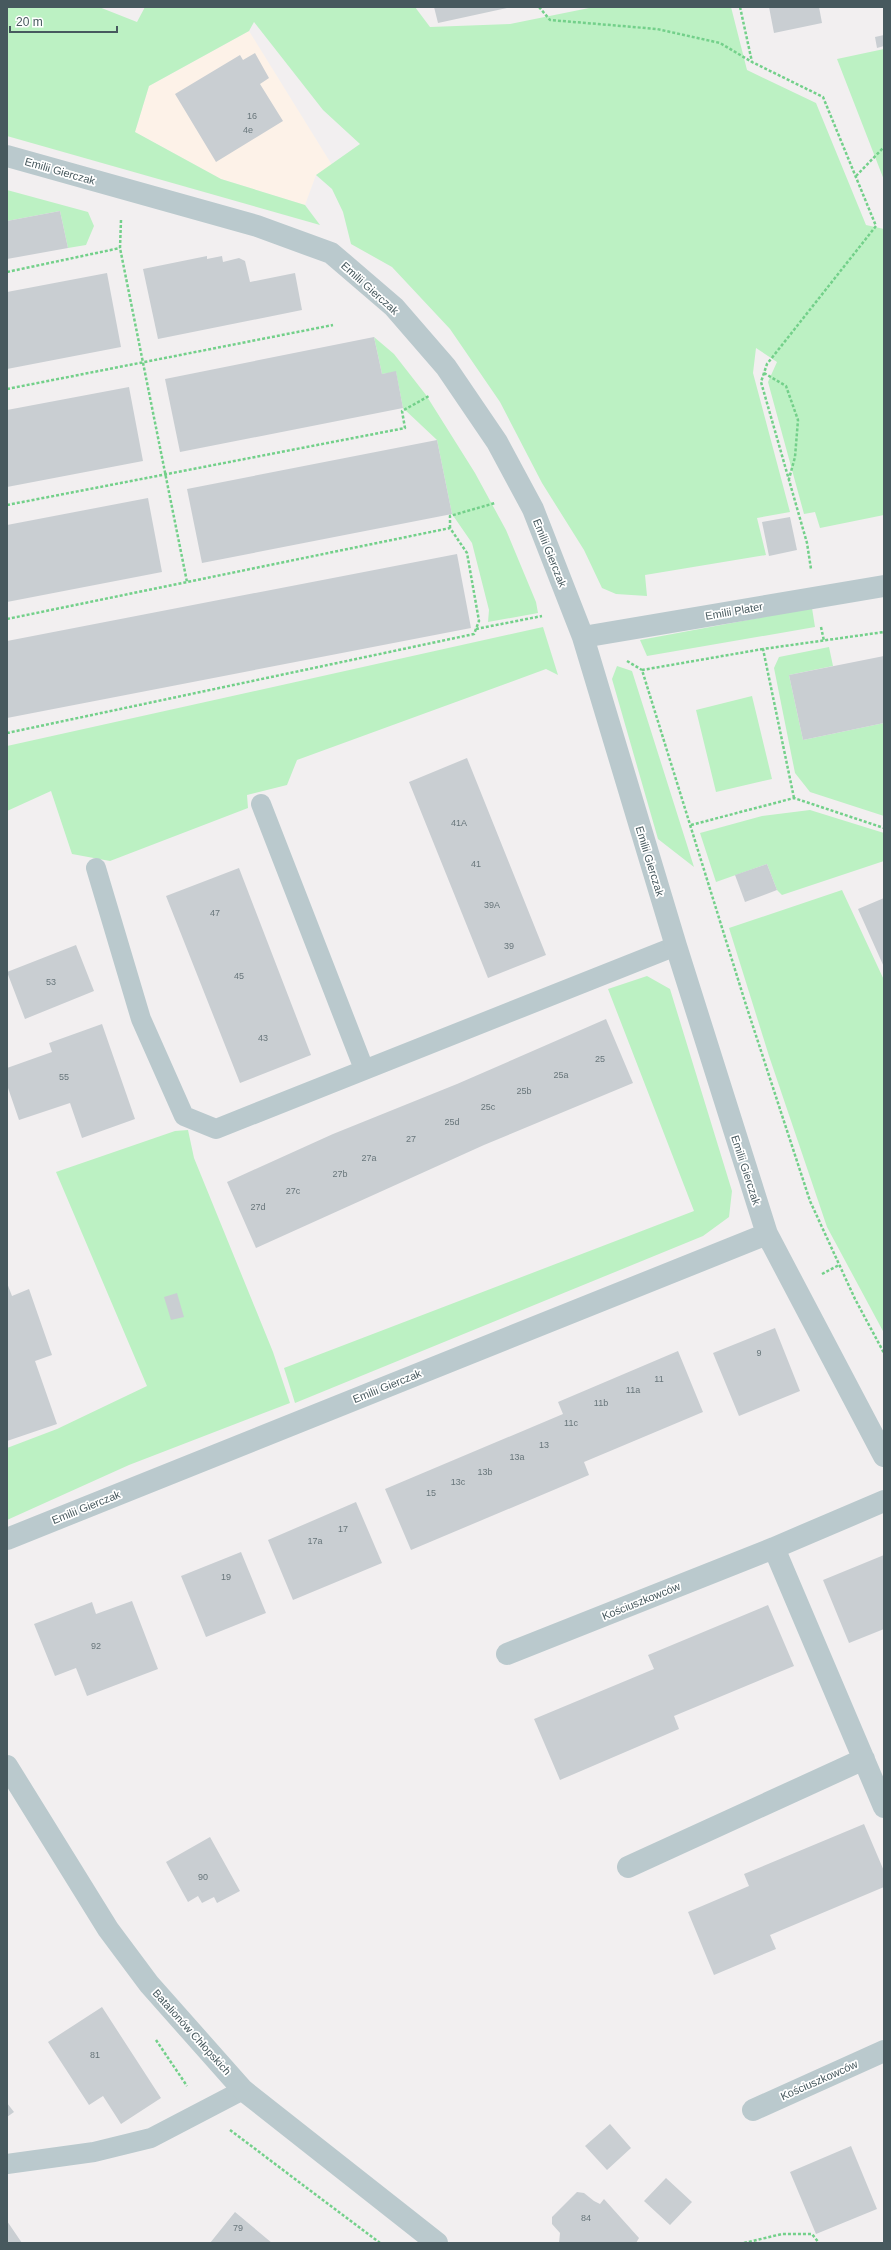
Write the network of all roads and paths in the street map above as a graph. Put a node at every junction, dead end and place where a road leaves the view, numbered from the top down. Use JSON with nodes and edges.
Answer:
{"nodes":[{"id":1,"x":539,"y":7,"type":"edge"},
{"id":2,"x":740,"y":7,"type":"edge"},
{"id":3,"x":752,"y":62,"type":"junction"},
{"id":4,"x":884,"y":147,"type":"edge"},
{"id":5,"x":7,"y":156,"type":"edge"},
{"id":6,"x":856,"y":176,"type":"junction"},
{"id":7,"x":107,"y":184,"type":"junction"},
{"id":8,"x":120,"y":248,"type":"junction"},
{"id":9,"x":7,"y":272,"type":"edge"},
{"id":10,"x":333,"y":324,"type":"dead end"},
{"id":11,"x":143,"y":364,"type":"junction"},
{"id":12,"x":764,"y":373,"type":"junction"},
{"id":13,"x":7,"y":389,"type":"edge"},
{"id":14,"x":434,"y":394,"type":"dead end"},
{"id":15,"x":165,"y":474,"type":"junction"},
{"id":16,"x":789,"y":480,"type":"junction"},
{"id":17,"x":494,"y":495,"type":"dead end"},
{"id":18,"x":7,"y":505,"type":"edge"},
{"id":19,"x":450,"y":528,"type":"junction"},
{"id":20,"x":187,"y":582,"type":"junction"},
{"id":21,"x":884,"y":586,"type":"edge"},
{"id":22,"x":816,"y":597,"type":"junction"},
{"id":23,"x":7,"y":619,"type":"edge"},
{"id":24,"x":476,"y":630,"type":"junction"},
{"id":25,"x":884,"y":632,"type":"edge"},
{"id":26,"x":583,"y":637,"type":"junction"},
{"id":27,"x":824,"y":641,"type":"junction"},
{"id":28,"x":763,"y":649,"type":"junction"},
{"id":29,"x":7,"y":733,"type":"edge"},
{"id":30,"x":794,"y":798,"type":"junction"},
{"id":31,"x":261,"y":804,"type":"dead end"},
{"id":32,"x":691,"y":825,"type":"junction"},
{"id":33,"x":884,"y":828,"type":"edge"},
{"id":34,"x":96,"y":868,"type":"dead end"},
{"id":35,"x":676,"y":946,"type":"junction"},
{"id":36,"x":364,"y":1069,"type":"junction"},
{"id":37,"x":767,"y":1234,"type":"junction"},
{"id":38,"x":884,"y":1353,"type":"edge"},
{"id":39,"x":884,"y":1456,"type":"edge"},
{"id":40,"x":884,"y":1501,"type":"edge"},
{"id":41,"x":7,"y":1539,"type":"edge"},
{"id":42,"x":774,"y":1548,"type":"junction"},
{"id":43,"x":507,"y":1654,"type":"dead end"},
{"id":44,"x":864,"y":1760,"type":"junction"},
{"id":45,"x":7,"y":1766,"type":"edge"},
{"id":46,"x":884,"y":1806,"type":"edge"},
{"id":47,"x":628,"y":1867,"type":"dead end"},
{"id":48,"x":884,"y":2051,"type":"edge"},
{"id":49,"x":244,"y":2090,"type":"junction"},
{"id":50,"x":753,"y":2110,"type":"dead end"},
{"id":51,"x":7,"y":2164,"type":"edge"},
{"id":52,"x":437,"y":2243,"type":"edge"},
{"id":53,"x":744,"y":2243,"type":"edge"},
{"id":54,"x":819,"y":2243,"type":"edge"}],
"edges":[{"from":1,"to":3,"type":"path"},
{"from":2,"to":3,"type":"path"},
{"from":3,"to":6,"type":"path"},
{"from":4,"to":6,"type":"path"},
{"from":5,"to":7,"type":"street","name":"Emilii Gierczak"},
{"from":6,"to":12,"type":"path"},
{"from":7,"to":8,"type":"path"},
{"from":7,"to":26,"type":"street","name":"Emilii Gierczak"},
{"from":8,"to":9,"type":"path"},
{"from":8,"to":11,"type":"path"},
{"from":10,"to":11,"type":"path"},
{"from":11,"to":13,"type":"path"},
{"from":11,"to":15,"type":"path"},
{"from":12,"to":16,"type":"path"},
{"from":12,"to":16,"type":"path"},
{"from":14,"to":15,"type":"path"},
{"from":15,"to":18,"type":"path"},
{"from":15,"to":20,"type":"path"},
{"from":16,"to":22,"type":"path"},
{"from":17,"to":19,"type":"path"},
{"from":19,"to":20,"type":"path"},
{"from":19,"to":24,"type":"path"},
{"from":20,"to":23,"type":"path"},
{"from":21,"to":22,"type":"street","name":"Emilii Plater"},
{"from":22,"to":26,"type":"street","name":"Emilii Plater"},
{"from":22,"to":27,"type":"path"},
{"from":24,"to":26,"type":"path"},
{"from":24,"to":29,"type":"path"},
{"from":25,"to":27,"type":"path"},
{"from":26,"to":35,"type":"street","name":"Emilii Gierczak"},
{"from":27,"to":28,"type":"path"},
{"from":28,"to":30,"type":"path"},
{"from":28,"to":32,"type":"path"},
{"from":30,"to":32,"type":"path"},
{"from":30,"to":33,"type":"path"},
{"from":31,"to":36,"type":"lane"},
{"from":32,"to":38,"type":"path"},
{"from":34,"to":36,"type":"lane"},
{"from":35,"to":36,"type":"lane"},
{"from":35,"to":37,"type":"street","name":"Emilii Gierczak"},
{"from":37,"to":39,"type":"street","name":"Emilii Gierczak"},
{"from":37,"to":41,"type":"street","name":"Emilii Gierczak"},
{"from":40,"to":42,"type":"street","name":"Kościuszkowców"},
{"from":42,"to":43,"type":"street","name":"Kościuszkowców"},
{"from":42,"to":44,"type":"street"},
{"from":44,"to":46,"type":"street"},
{"from":44,"to":47,"type":"street"},
{"from":45,"to":49,"type":"street","name":"Batalionów Chłopskich"},
{"from":48,"to":50,"type":"street","name":"Kościuszkowców"},
{"from":49,"to":51,"type":"lane"},
{"from":49,"to":52,"type":"street","name":"Batalionów Chłopskich"},
{"from":53,"to":54,"type":"path"}]}
